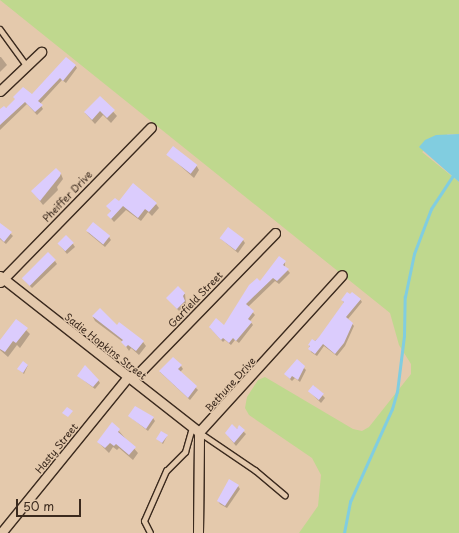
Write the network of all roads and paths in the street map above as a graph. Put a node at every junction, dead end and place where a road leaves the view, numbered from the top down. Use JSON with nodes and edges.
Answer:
{"nodes":[{"id":1,"x":0,"y":29,"type":"edge"},
{"id":2,"x":41,"y":52,"type":"dead end"},
{"id":3,"x":27,"y":66,"type":"junction"},
{"id":4,"x":0,"y":90,"type":"edge"},
{"id":5,"x":151,"y":127,"type":"dead end"},
{"id":6,"x":276,"y":233,"type":"dead end"},
{"id":7,"x":342,"y":275,"type":"dead end"},
{"id":8,"x":1,"y":279,"type":"edge"},
{"id":9,"x":128,"y":377,"type":"junction"},
{"id":10,"x":196,"y":429,"type":"junction"},
{"id":11,"x":285,"y":495,"type":"dead end"},
{"id":12,"x":1,"y":533,"type":"edge"},
{"id":13,"x":150,"y":533,"type":"edge"},
{"id":14,"x":198,"y":533,"type":"edge"}],
"edges":[{"from":1,"to":3,"type":"lane"},
{"from":2,"to":3,"type":"street"},
{"from":3,"to":4,"type":"street"},
{"from":5,"to":8,"type":"street","name":"Pheiffer Drive"},
{"from":6,"to":9,"type":"street","name":"Garfield Street"},
{"from":7,"to":10,"type":"street","name":"Bethune Drive"},
{"from":8,"to":9,"type":"street","name":"Sadie Hopkins Street"},
{"from":9,"to":10,"type":"street","name":"Sadie Hopkins Street"},
{"from":9,"to":12,"type":"street","name":"Hasty Street"},
{"from":10,"to":11,"type":"lane"},
{"from":10,"to":13,"type":"lane"},
{"from":10,"to":14,"type":"street"}]}
